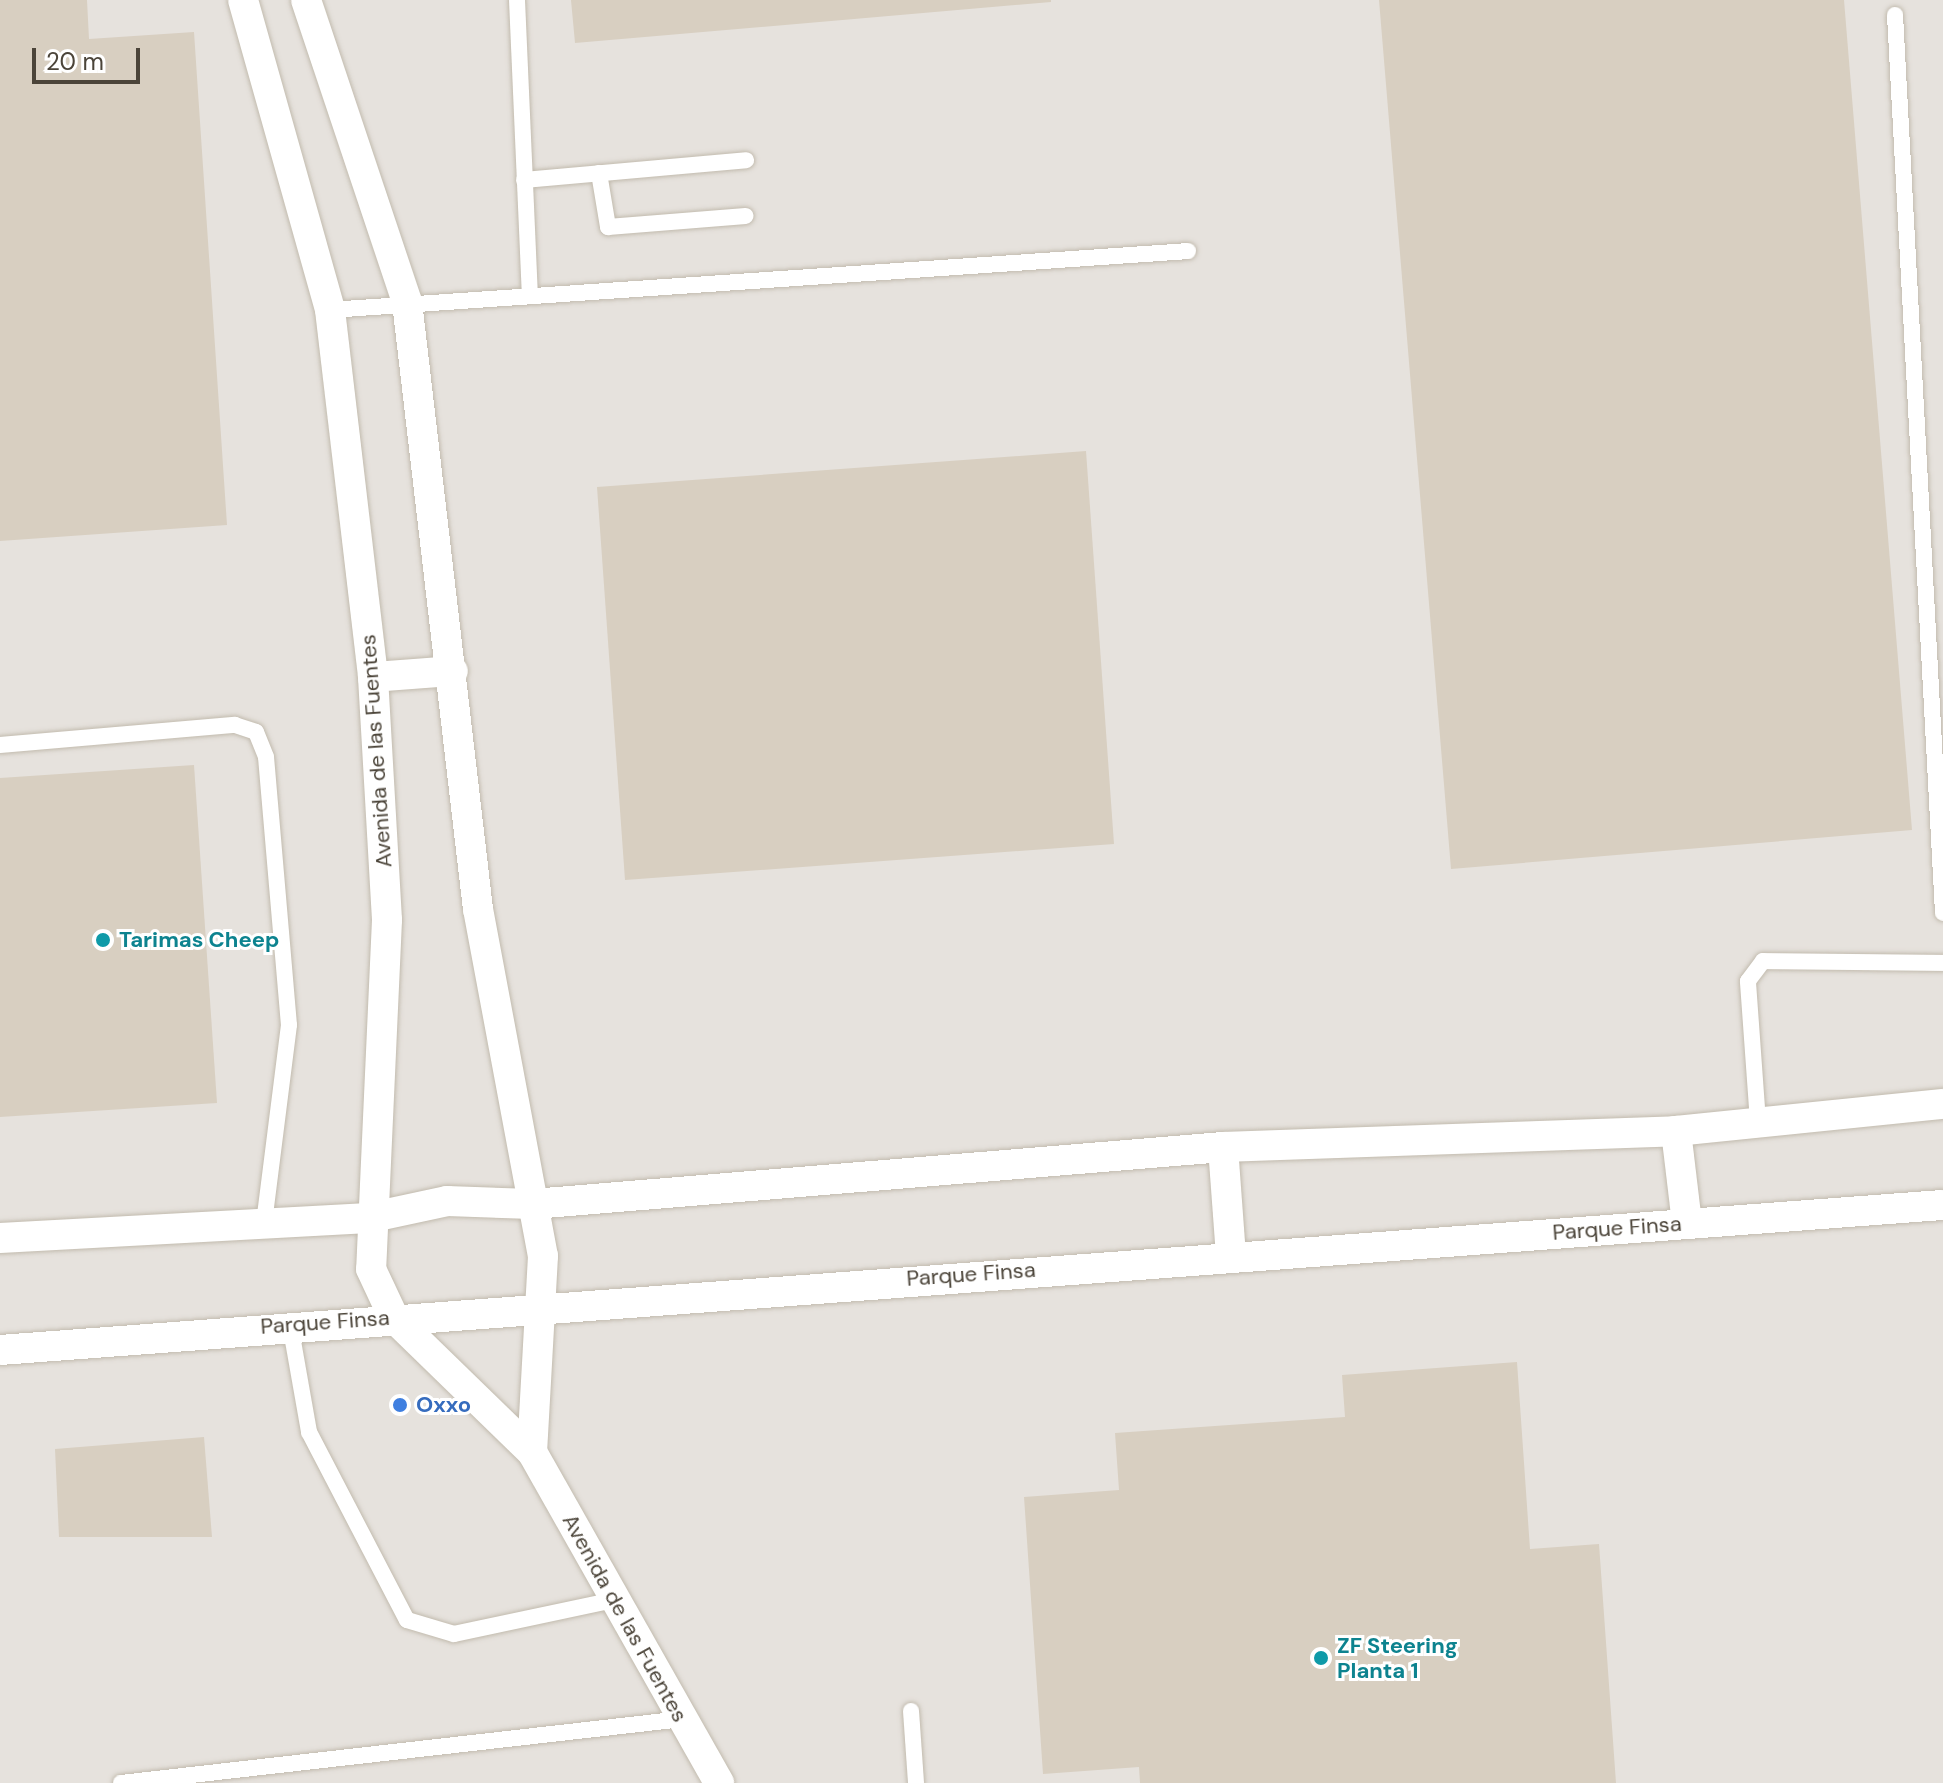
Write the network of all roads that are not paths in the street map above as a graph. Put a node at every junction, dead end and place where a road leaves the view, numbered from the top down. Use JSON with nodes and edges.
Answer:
{"nodes":[{"id":1,"x":243,"y":0,"type":"edge"},
{"id":2,"x":306,"y":0,"type":"edge"},
{"id":3,"x":517,"y":0,"type":"edge"},
{"id":4,"x":1895,"y":15,"type":"dead end"},
{"id":5,"x":746,"y":160,"type":"dead end"},
{"id":6,"x":599,"y":173,"type":"junction"},
{"id":7,"x":524,"y":180,"type":"junction"},
{"id":8,"x":746,"y":216,"type":"dead end"},
{"id":9,"x":1188,"y":251,"type":"dead end"},
{"id":10,"x":530,"y":293,"type":"junction"},
{"id":11,"x":407,"y":302,"type":"junction"},
{"id":12,"x":330,"y":310,"type":"junction"},
{"id":13,"x":453,"y":671,"type":"junction"},
{"id":14,"x":373,"y":677,"type":"junction"},
{"id":15,"x":0,"y":745,"type":"edge"},
{"id":16,"x":1943,"y":913,"type":"edge"},
{"id":17,"x":1943,"y":963,"type":"edge"},
{"id":18,"x":1943,"y":1104,"type":"edge"},
{"id":19,"x":1758,"y":1122,"type":"junction"},
{"id":20,"x":1676,"y":1131,"type":"junction"},
{"id":21,"x":1223,"y":1147,"type":"junction"},
{"id":22,"x":533,"y":1204,"type":"junction"},
{"id":23,"x":1943,"y":1205,"type":"edge"},
{"id":24,"x":368,"y":1218,"type":"junction"},
{"id":25,"x":264,"y":1223,"type":"junction"},
{"id":26,"x":1687,"y":1223,"type":"junction"},
{"id":27,"x":0,"y":1238,"type":"edge"},
{"id":28,"x":1231,"y":1256,"type":"junction"},
{"id":29,"x":540,"y":1305,"type":"junction"},
{"id":30,"x":394,"y":1318,"type":"junction"},
{"id":31,"x":290,"y":1324,"type":"junction"},
{"id":32,"x":0,"y":1350,"type":"edge"},
{"id":33,"x":532,"y":1452,"type":"junction"},
{"id":34,"x":614,"y":1600,"type":"junction"},
{"id":35,"x":911,"y":1711,"type":"dead end"},
{"id":36,"x":683,"y":1719,"type":"junction"},
{"id":37,"x":121,"y":1783,"type":"edge"},
{"id":38,"x":719,"y":1783,"type":"edge"},
{"id":39,"x":916,"y":1783,"type":"edge"}],
"edges":[{"from":1,"to":12,"type":"street","name":"Avenida de las Fuentes"},
{"from":2,"to":11,"type":"street"},
{"from":3,"to":7,"type":"lane"},
{"from":4,"to":16,"type":"lane"},
{"from":5,"to":6,"type":"lane"},
{"from":6,"to":7,"type":"lane"},
{"from":6,"to":8,"type":"lane"},
{"from":7,"to":10,"type":"lane"},
{"from":9,"to":10,"type":"lane"},
{"from":10,"to":11,"type":"lane"},
{"from":11,"to":12,"type":"lane"},
{"from":11,"to":13,"type":"street"},
{"from":12,"to":14,"type":"street","name":"Avenida de las Fuentes"},
{"from":13,"to":14,"type":"street"},
{"from":13,"to":22,"type":"street"},
{"from":14,"to":24,"type":"street","name":"Avenida de las Fuentes"},
{"from":15,"to":25,"type":"lane"},
{"from":17,"to":19,"type":"lane"},
{"from":18,"to":19,"type":"street"},
{"from":19,"to":20,"type":"street"},
{"from":20,"to":21,"type":"street"},
{"from":20,"to":26,"type":"street"},
{"from":21,"to":22,"type":"street"},
{"from":21,"to":28,"type":"street"},
{"from":22,"to":24,"type":"street"},
{"from":22,"to":29,"type":"street"},
{"from":23,"to":26,"type":"street","name":"Parque Finsa"},
{"from":24,"to":25,"type":"street"},
{"from":24,"to":30,"type":"street","name":"Avenida de las Fuentes"},
{"from":25,"to":27,"type":"street"},
{"from":26,"to":28,"type":"street","name":"Parque Finsa"},
{"from":28,"to":29,"type":"street","name":"Parque Finsa"},
{"from":29,"to":30,"type":"street","name":"Parque Finsa"},
{"from":29,"to":33,"type":"street"},
{"from":30,"to":31,"type":"street","name":"Parque Finsa"},
{"from":30,"to":33,"type":"street","name":"Avenida de las Fuentes"},
{"from":31,"to":32,"type":"street","name":"Parque Finsa"},
{"from":31,"to":34,"type":"lane"},
{"from":33,"to":34,"type":"street","name":"Avenida de las Fuentes"},
{"from":34,"to":36,"type":"street","name":"Avenida de las Fuentes"},
{"from":35,"to":39,"type":"lane"},
{"from":36,"to":37,"type":"lane"},
{"from":36,"to":38,"type":"street","name":"Avenida de las Fuentes"}]}
